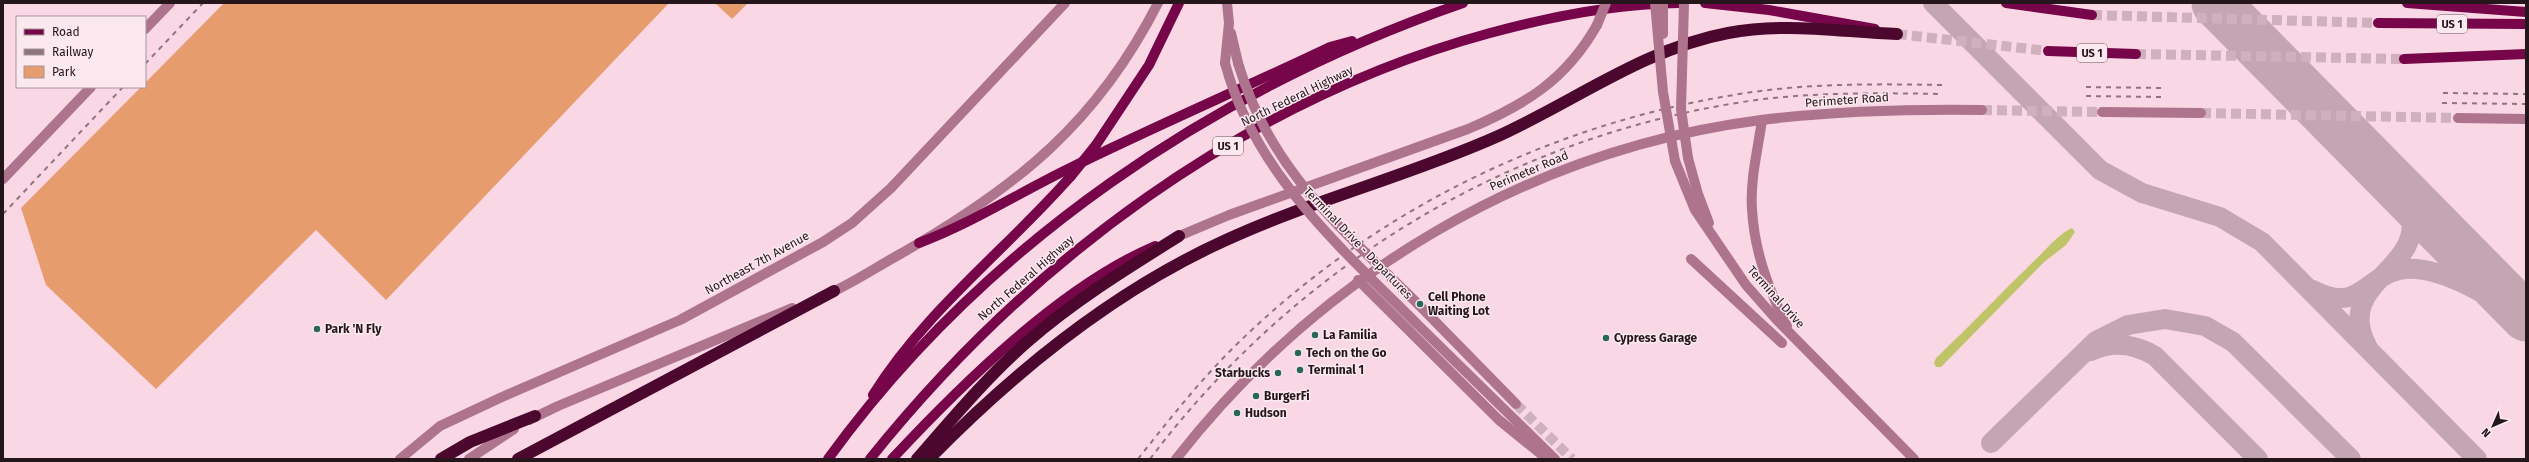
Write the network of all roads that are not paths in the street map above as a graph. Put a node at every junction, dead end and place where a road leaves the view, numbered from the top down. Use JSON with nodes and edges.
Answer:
{"nodes":[{"id":1,"x":170,"y":3,"type":"edge"},
{"id":2,"x":1065,"y":3,"type":"edge"},
{"id":3,"x":1158,"y":3,"type":"edge"},
{"id":4,"x":1179,"y":3,"type":"edge"},
{"id":5,"x":1227,"y":3,"type":"edge"},
{"id":6,"x":1463,"y":3,"type":"edge"},
{"id":7,"x":1606,"y":3,"type":"edge"},
{"id":8,"x":1655,"y":3,"type":"edge"},
{"id":9,"x":1663,"y":3,"type":"edge"},
{"id":10,"x":1679,"y":3,"type":"edge"},
{"id":11,"x":1684,"y":3,"type":"edge"},
{"id":12,"x":1705,"y":3,"type":"edge"},
{"id":13,"x":2006,"y":3,"type":"edge"},
{"id":14,"x":2407,"y":3,"type":"edge"},
{"id":15,"x":2526,"y":12,"type":"edge"},
{"id":16,"x":2092,"y":15,"type":"tunnel mouth"},
{"id":17,"x":2378,"y":22,"type":"tunnel mouth"},
{"id":18,"x":1229,"y":23,"type":"junction"},
{"id":19,"x":2526,"y":24,"type":"edge"},
{"id":20,"x":146,"y":28,"type":"edge"},
{"id":21,"x":1385,"y":32,"type":"junction"},
{"id":22,"x":1897,"y":34,"type":"joint"},
{"id":23,"x":2048,"y":51,"type":"tunnel mouth"},
{"id":24,"x":2136,"y":54,"type":"tunnel mouth"},
{"id":25,"x":2526,"y":54,"type":"edge"},
{"id":26,"x":2404,"y":58,"type":"tunnel mouth"},
{"id":27,"x":1661,"y":74,"type":"junction"},
{"id":28,"x":90,"y":88,"type":"edge"},
{"id":29,"x":1982,"y":110,"type":"tunnel mouth"},
{"id":30,"x":2102,"y":112,"type":"tunnel mouth"},
{"id":31,"x":2201,"y":113,"type":"tunnel mouth"},
{"id":32,"x":2458,"y":118,"type":"tunnel mouth"},
{"id":33,"x":2526,"y":119,"type":"edge"},
{"id":34,"x":1762,"y":120,"type":"junction"},
{"id":35,"x":3,"y":179,"type":"edge"},
{"id":36,"x":1179,"y":236,"type":"junction"},
{"id":37,"x":919,"y":243,"type":"junction"},
{"id":38,"x":1719,"y":243,"type":"junction"},
{"id":39,"x":1691,"y":259,"type":"dead end"},
{"id":40,"x":1358,"y":280,"type":"junction"},
{"id":41,"x":834,"y":291,"type":"junction"},
{"id":42,"x":1792,"y":334,"type":"junction"},
{"id":43,"x":1782,"y":343,"type":"dead end"},
{"id":44,"x":1516,"y":404,"type":"tunnel mouth"},
{"id":45,"x":535,"y":416,"type":"junction"},
{"id":46,"x":853,"y":428,"type":"junction"},
{"id":47,"x":400,"y":459,"type":"edge"},
{"id":48,"x":441,"y":459,"type":"edge"},
{"id":49,"x":469,"y":459,"type":"edge"},
{"id":50,"x":518,"y":459,"type":"edge"},
{"id":51,"x":828,"y":459,"type":"edge"},
{"id":52,"x":870,"y":459,"type":"edge"},
{"id":53,"x":892,"y":459,"type":"edge"},
{"id":54,"x":917,"y":459,"type":"edge"},
{"id":55,"x":929,"y":459,"type":"edge"},
{"id":56,"x":1176,"y":459,"type":"edge"},
{"id":57,"x":1547,"y":459,"type":"edge"},
{"id":58,"x":1555,"y":459,"type":"edge"},
{"id":59,"x":1914,"y":459,"type":"edge"}],
"edges":[{"from":1,"to":20,"type":"street"},
{"from":2,"to":47,"type":"street","name":"Northeast 7th Avenue"},
{"from":3,"to":37,"type":"street"},
{"from":4,"to":46,"type":"main road","bridge":true},
{"from":5,"to":18,"type":"street"},
{"from":6,"to":21,"type":"main road","name":"North Federal Highway","number":"US 1"},
{"from":7,"to":36,"type":"street","bridge":true},
{"from":8,"to":27,"type":"street","bridge":true},
{"from":9,"to":27,"type":"street","bridge":true},
{"from":10,"to":52,"type":"main road","name":"North Federal Highway","number":"US 1"},
{"from":11,"to":38,"type":"street","bridge":true},
{"from":12,"to":22,"type":"main road"},
{"from":13,"to":16,"type":"main road"},
{"from":14,"to":15,"type":"main road"},
{"from":17,"to":19,"type":"main road","number":"US 1"},
{"from":18,"to":44,"type":"street","bridge":true},
{"from":18,"to":58,"type":"street","name":"Terminal Drive - Departures","bridge":true},
{"from":21,"to":37,"type":"main road"},
{"from":21,"to":46,"type":"main road","name":"North Federal Highway","number":"US 1"},
{"from":22,"to":55,"type":"highway"},
{"from":23,"to":24,"type":"main road","number":"US 1"},
{"from":25,"to":26,"type":"main road"},
{"from":27,"to":38,"type":"street","name":"Terminal Drive","bridge":true},
{"from":28,"to":35,"type":"street"},
{"from":29,"to":34,"type":"street","name":"Perimeter Road"},
{"from":30,"to":31,"type":"street"},
{"from":32,"to":33,"type":"street"},
{"from":34,"to":40,"type":"street","name":"Perimeter Road"},
{"from":34,"to":42,"type":"street"},
{"from":36,"to":53,"type":"main road"},
{"from":36,"to":54,"type":"highway"},
{"from":37,"to":41,"type":"street"},
{"from":38,"to":42,"type":"street","name":"Terminal Drive"},
{"from":39,"to":43,"type":"street"},
{"from":40,"to":56,"type":"street","name":"Perimeter Road"},
{"from":40,"to":57,"type":"street"},
{"from":41,"to":45,"type":"street"},
{"from":41,"to":50,"type":"highway"},
{"from":42,"to":59,"type":"street","name":"Terminal Drive"},
{"from":45,"to":48,"type":"highway"},
{"from":45,"to":49,"type":"street"},
{"from":46,"to":51,"type":"main road","name":"North Federal Highway","number":"US 1"}]}
